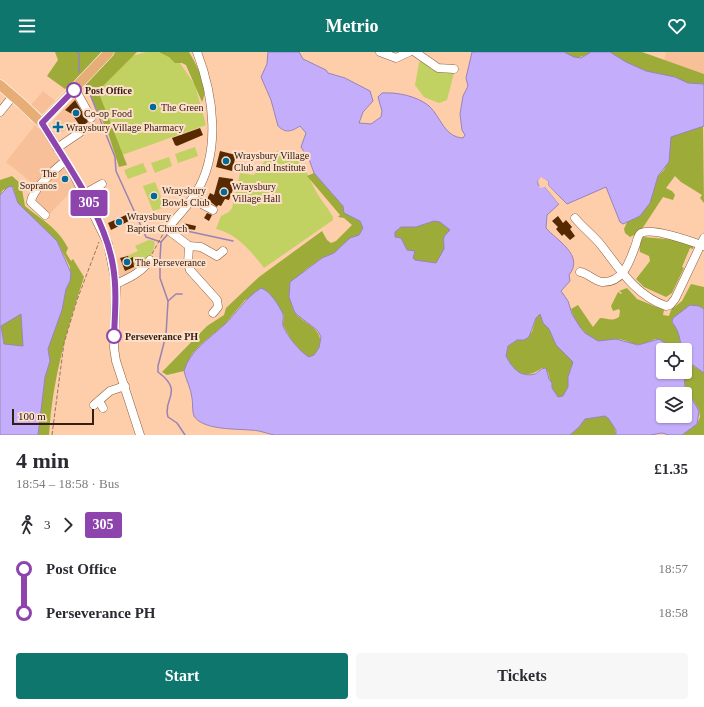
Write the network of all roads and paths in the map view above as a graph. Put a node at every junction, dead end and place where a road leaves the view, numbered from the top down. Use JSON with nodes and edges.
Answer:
{"nodes":[{"id":1,"x":109,"y":52,"type":"edge"},
{"id":2,"x":198,"y":52,"type":"edge"},
{"id":3,"x":380,"y":52,"type":"edge"},
{"id":4,"x":409,"y":52,"type":"edge"},
{"id":5,"x":415,"y":52,"type":"edge"},
{"id":6,"x":450,"y":67,"type":"dead end"},
{"id":7,"x":0,"y":86,"type":"edge"},
{"id":8,"x":74,"y":88,"type":"junction"},
{"id":9,"x":13,"y":96,"type":"junction"},
{"id":10,"x":0,"y":112,"type":"edge"},
{"id":11,"x":91,"y":118,"type":"dead end"},
{"id":12,"x":42,"y":123,"type":"junction"},
{"id":13,"x":82,"y":131,"type":"dead end"},
{"id":14,"x":57,"y":148,"type":"junction"},
{"id":15,"x":65,"y":161,"type":"junction"},
{"id":16,"x":102,"y":184,"type":"dead end"},
{"id":17,"x":84,"y":194,"type":"junction"},
{"id":18,"x":192,"y":199,"type":"junction"},
{"id":19,"x":213,"y":210,"type":"dead end"},
{"id":20,"x":46,"y":215,"type":"dead end"},
{"id":21,"x":575,"y":218,"type":"dead end"},
{"id":22,"x":167,"y":229,"type":"junction"},
{"id":23,"x":102,"y":232,"type":"junction"},
{"id":24,"x":703,"y":243,"type":"edge"},
{"id":25,"x":189,"y":246,"type":"junction"},
{"id":26,"x":223,"y":251,"type":"dead end"},
{"id":27,"x":150,"y":260,"type":"joint"},
{"id":28,"x":580,"y":272,"type":"dead end"},
{"id":29,"x":623,"y":273,"type":"junction"},
{"id":30,"x":116,"y":284,"type":"junction"},
{"id":31,"x":213,"y":313,"type":"dead end"},
{"id":32,"x":124,"y":386,"type":"junction"},
{"id":33,"x":99,"y":405,"type":"dead end"},
{"id":34,"x":52,"y":435,"type":"edge"},
{"id":35,"x":140,"y":435,"type":"edge"}],
"edges":[{"from":1,"to":8,"type":"main road"},
{"from":2,"to":18,"type":"street"},
{"from":3,"to":4,"type":"street"},
{"from":5,"to":6,"type":"street"},
{"from":7,"to":9,"type":"main road"},
{"from":8,"to":11,"type":"street"},
{"from":8,"to":12,"type":"main road"},
{"from":9,"to":10,"type":"street"},
{"from":9,"to":12,"type":"main road"},
{"from":12,"to":14,"type":"street"},
{"from":13,"to":14,"type":"street"},
{"from":14,"to":15,"type":"street"},
{"from":15,"to":17,"type":"street"},
{"from":15,"to":20,"type":"street"},
{"from":16,"to":17,"type":"street"},
{"from":17,"to":23,"type":"street"},
{"from":18,"to":19,"type":"street"},
{"from":18,"to":22,"type":"street"},
{"from":21,"to":29,"type":"street"},
{"from":22,"to":25,"type":"street"},
{"from":22,"to":27,"type":"path"},
{"from":23,"to":30,"type":"street"},
{"from":23,"to":34,"type":"path"},
{"from":24,"to":29,"type":"street"},
{"from":24,"to":29,"type":"street"},
{"from":25,"to":26,"type":"street"},
{"from":25,"to":31,"type":"street"},
{"from":27,"to":30,"type":"street"},
{"from":28,"to":29,"type":"street"},
{"from":30,"to":32,"type":"street"},
{"from":32,"to":33,"type":"street"},
{"from":32,"to":35,"type":"street"}]}
